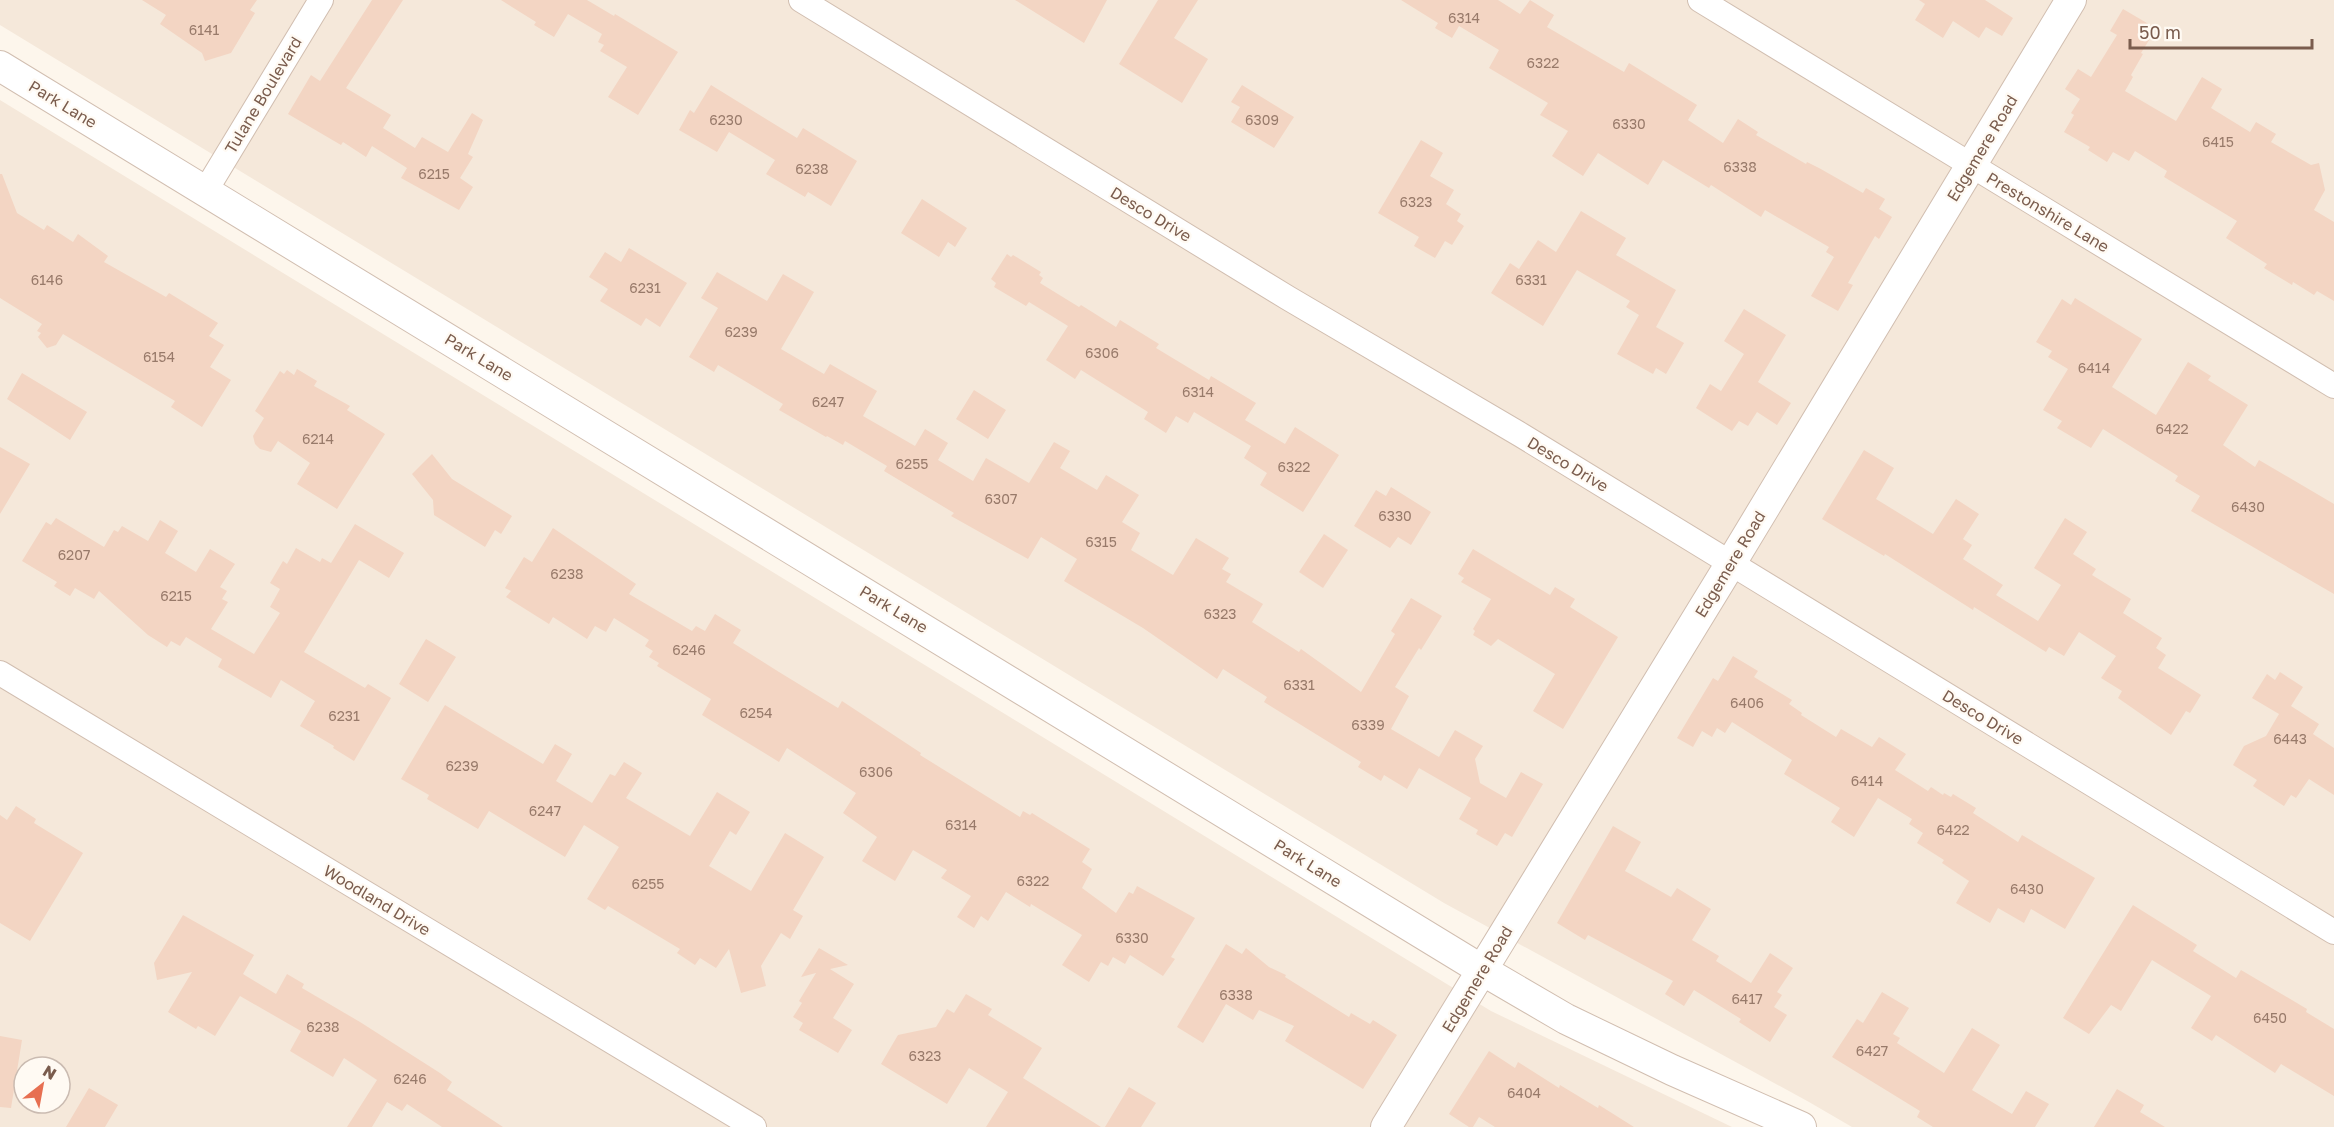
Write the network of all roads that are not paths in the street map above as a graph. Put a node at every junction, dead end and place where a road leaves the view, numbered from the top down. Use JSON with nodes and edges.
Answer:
{"nodes":[{"id":1,"x":321,"y":0,"type":"edge"},
{"id":2,"x":801,"y":0,"type":"edge"},
{"id":3,"x":1700,"y":0,"type":"edge"},
{"id":4,"x":2071,"y":0,"type":"edge"},
{"id":5,"x":0,"y":66,"type":"edge"},
{"id":6,"x":1971,"y":165,"type":"junction"},
{"id":7,"x":206,"y":190,"type":"junction"},
{"id":8,"x":2334,"y":386,"type":"edge"},
{"id":9,"x":1731,"y":563,"type":"junction"},
{"id":10,"x":0,"y":673,"type":"edge"},
{"id":11,"x":2334,"y":932,"type":"edge"},
{"id":12,"x":1482,"y":970,"type":"junction"},
{"id":13,"x":754,"y":1127,"type":"edge"},
{"id":14,"x":1386,"y":1127,"type":"edge"},
{"id":15,"x":1801,"y":1127,"type":"edge"}],
"edges":[{"from":1,"to":7,"type":"street","name":"Tulane Boulevard"},
{"from":2,"to":9,"type":"street","name":"Desco Drive"},
{"from":3,"to":6,"type":"street","name":"Prestonshire Lane"},
{"from":4,"to":6,"type":"street","name":"Edgemere Road"},
{"from":5,"to":7,"type":"street","name":"Park Lane"},
{"from":6,"to":8,"type":"street","name":"Prestonshire Lane"},
{"from":6,"to":9,"type":"street","name":"Edgemere Road"},
{"from":7,"to":12,"type":"street","name":"Park Lane"},
{"from":9,"to":11,"type":"street","name":"Desco Drive"},
{"from":9,"to":12,"type":"street","name":"Edgemere Road"},
{"from":10,"to":13,"type":"street","name":"Woodland Drive"},
{"from":12,"to":14,"type":"street","name":"Edgemere Road"},
{"from":12,"to":15,"type":"street","name":"Park Lane"}]}
